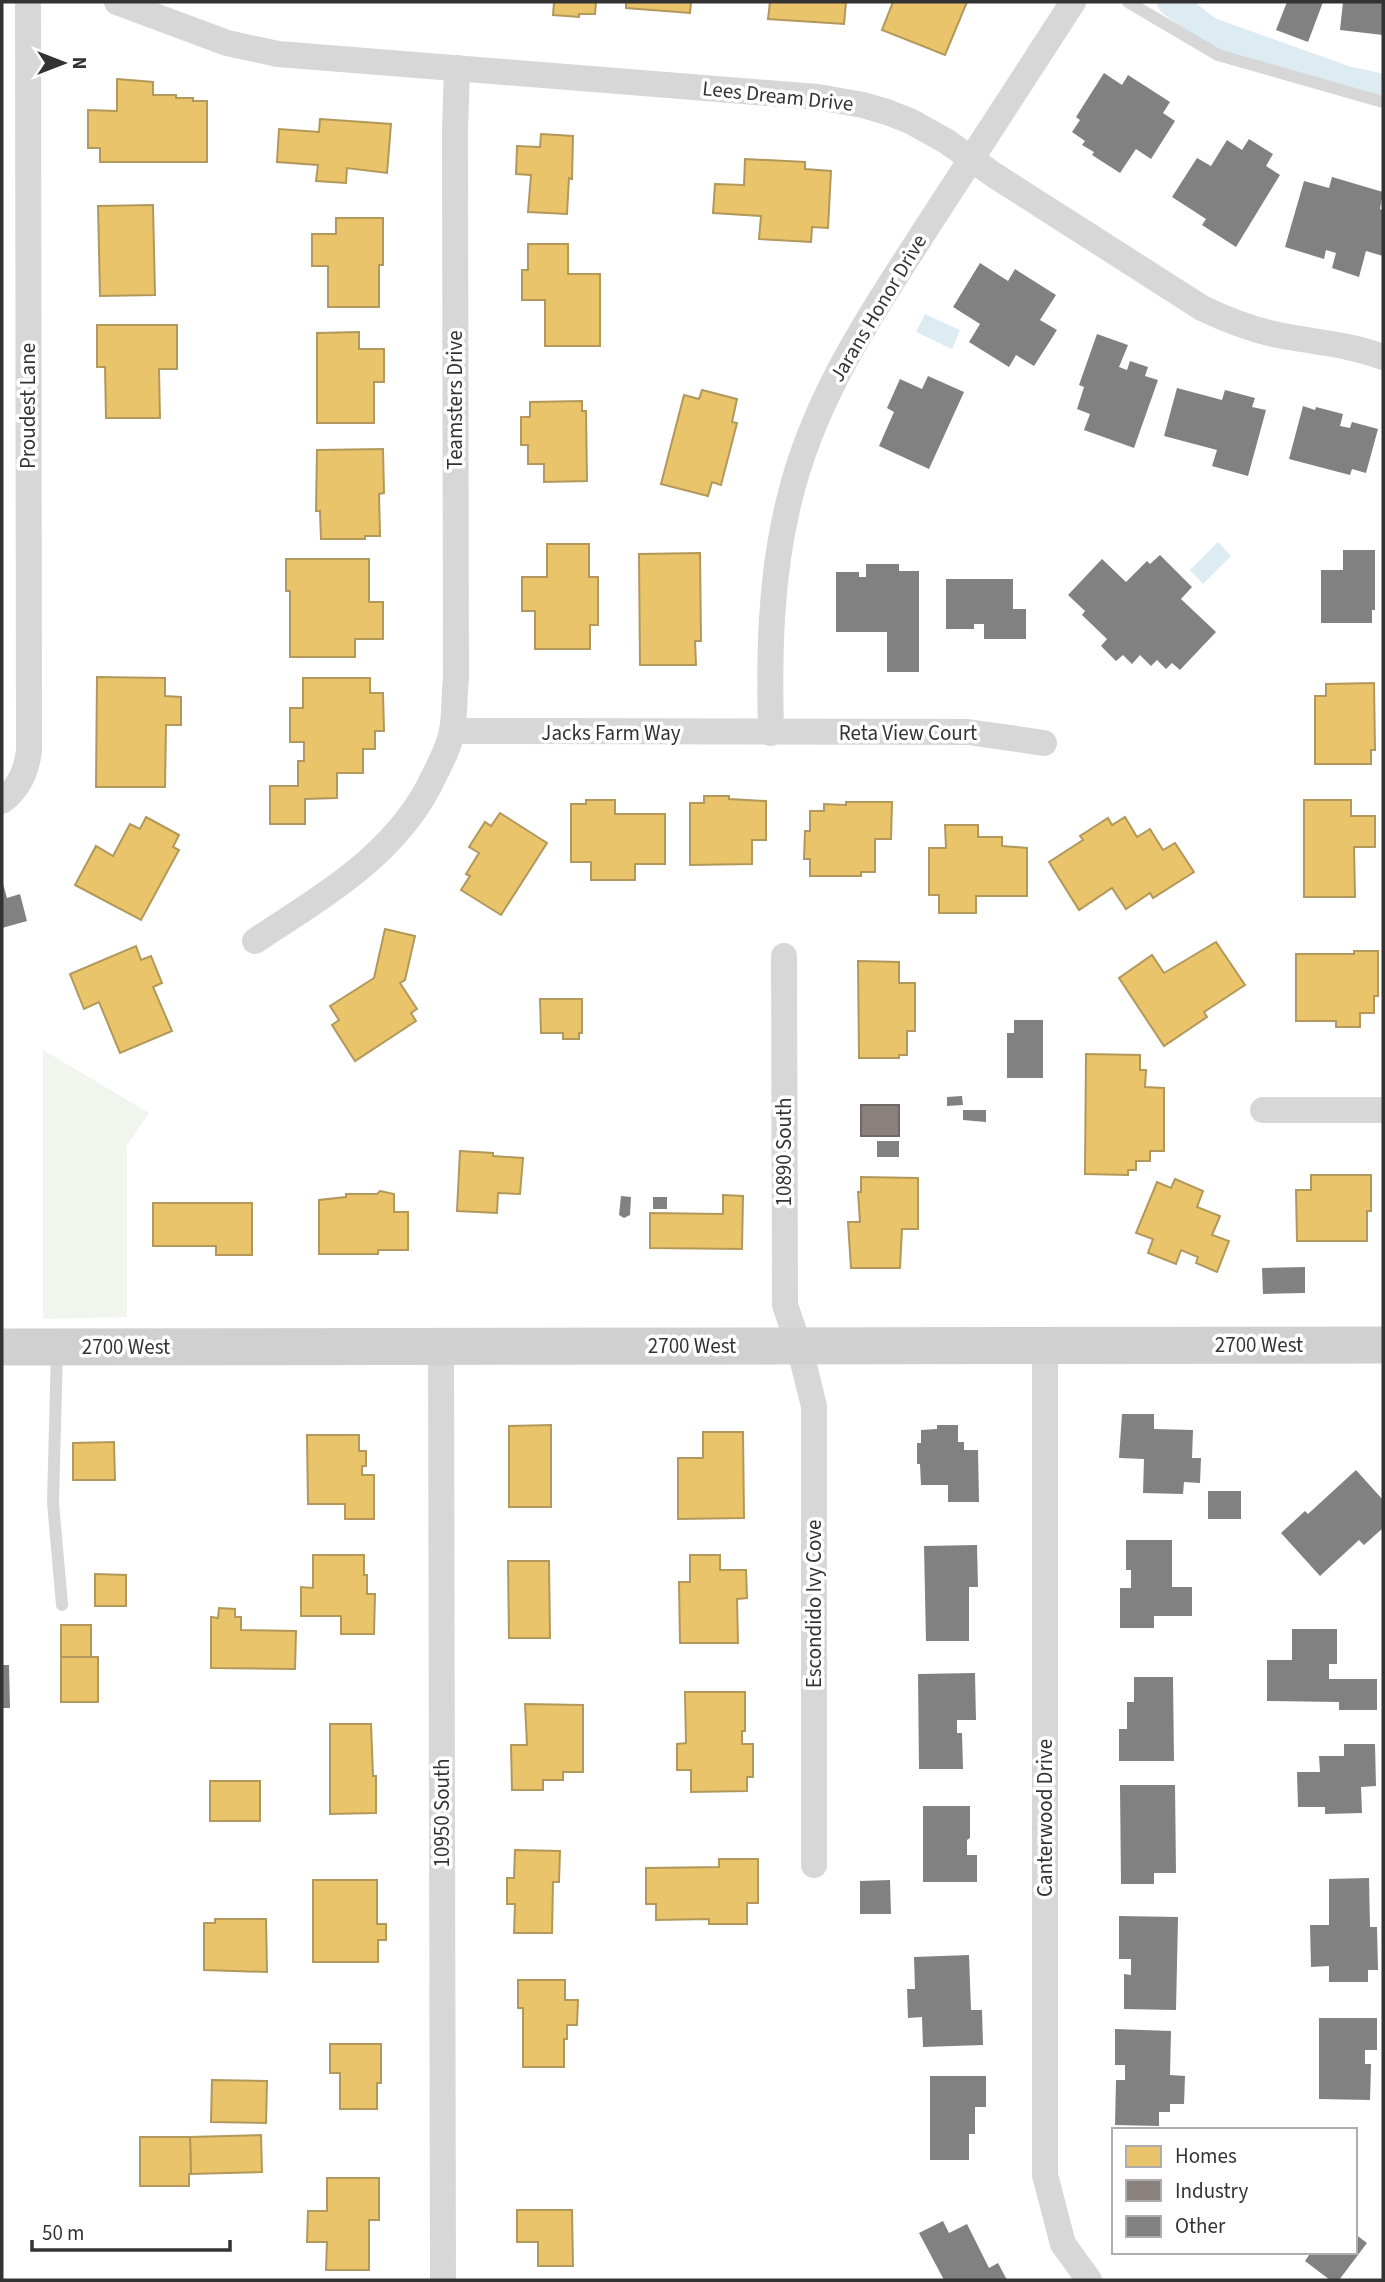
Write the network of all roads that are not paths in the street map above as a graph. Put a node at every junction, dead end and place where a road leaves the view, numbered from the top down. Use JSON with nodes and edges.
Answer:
{"nodes":[{"id":1,"x":28,"y":2,"type":"edge"},
{"id":2,"x":117,"y":2,"type":"edge"},
{"id":3,"x":1073,"y":2,"type":"edge"},
{"id":4,"x":1128,"y":2,"type":"edge"},
{"id":5,"x":457,"y":68,"type":"junction"},
{"id":6,"x":1383,"y":103,"type":"edge"},
{"id":7,"x":972,"y":158,"type":"junction"},
{"id":8,"x":1383,"y":357,"type":"edge"},
{"id":9,"x":452,"y":732,"type":"junction"},
{"id":10,"x":771,"y":733,"type":"junction"},
{"id":11,"x":1044,"y":743,"type":"dead end"},
{"id":12,"x":2,"y":801,"type":"edge"},
{"id":13,"x":255,"y":941,"type":"dead end"},
{"id":14,"x":784,"y":956,"type":"dead end"},
{"id":15,"x":1263,"y":1110,"type":"dead end"},
{"id":16,"x":1383,"y":1110,"type":"edge"},
{"id":17,"x":1383,"y":1345,"type":"edge"},
{"id":18,"x":441,"y":1346,"type":"junction"},
{"id":19,"x":799,"y":1346,"type":"junction"},
{"id":20,"x":1045,"y":1346,"type":"junction"},
{"id":21,"x":2,"y":1347,"type":"edge"},
{"id":22,"x":57,"y":1347,"type":"junction"},
{"id":23,"x":62,"y":1605,"type":"dead end"},
{"id":24,"x":814,"y":1865,"type":"dead end"},
{"id":25,"x":443,"y":2280,"type":"edge"},
{"id":26,"x":1090,"y":2280,"type":"edge"}],
"edges":[{"from":1,"to":12,"type":"street","name":"Proudest Lane"},
{"from":2,"to":5,"type":"street","name":"Lees Dream Drive"},
{"from":3,"to":7,"type":"street","name":"Jarans Honor Drive"},
{"from":4,"to":6,"type":"lane"},
{"from":5,"to":7,"type":"street","name":"Lees Dream Drive"},
{"from":5,"to":9,"type":"street","name":"Teamsters Drive"},
{"from":7,"to":8,"type":"street","name":"Lees Dream Drive"},
{"from":7,"to":10,"type":"street","name":"Jarans Honor Drive"},
{"from":9,"to":10,"type":"street","name":"Jacks Farm Way"},
{"from":9,"to":13,"type":"street","name":"Teamsters Drive"},
{"from":10,"to":11,"type":"street","name":"Reta View Court"},
{"from":14,"to":19,"type":"street","name":"10890 South"},
{"from":15,"to":16,"type":"street"},
{"from":17,"to":20,"type":"main road","name":"2700 West"},
{"from":18,"to":19,"type":"main road","name":"2700 West"},
{"from":18,"to":22,"type":"main road","name":"2700 West"},
{"from":18,"to":25,"type":"street","name":"10950 South"},
{"from":19,"to":20,"type":"main road","name":"2700 West"},
{"from":19,"to":24,"type":"street","name":"Escondido Ivy Cove"},
{"from":20,"to":26,"type":"street","name":"Canterwood Drive"},
{"from":21,"to":22,"type":"main road","name":"2700 West"},
{"from":22,"to":23,"type":"lane"}]}
